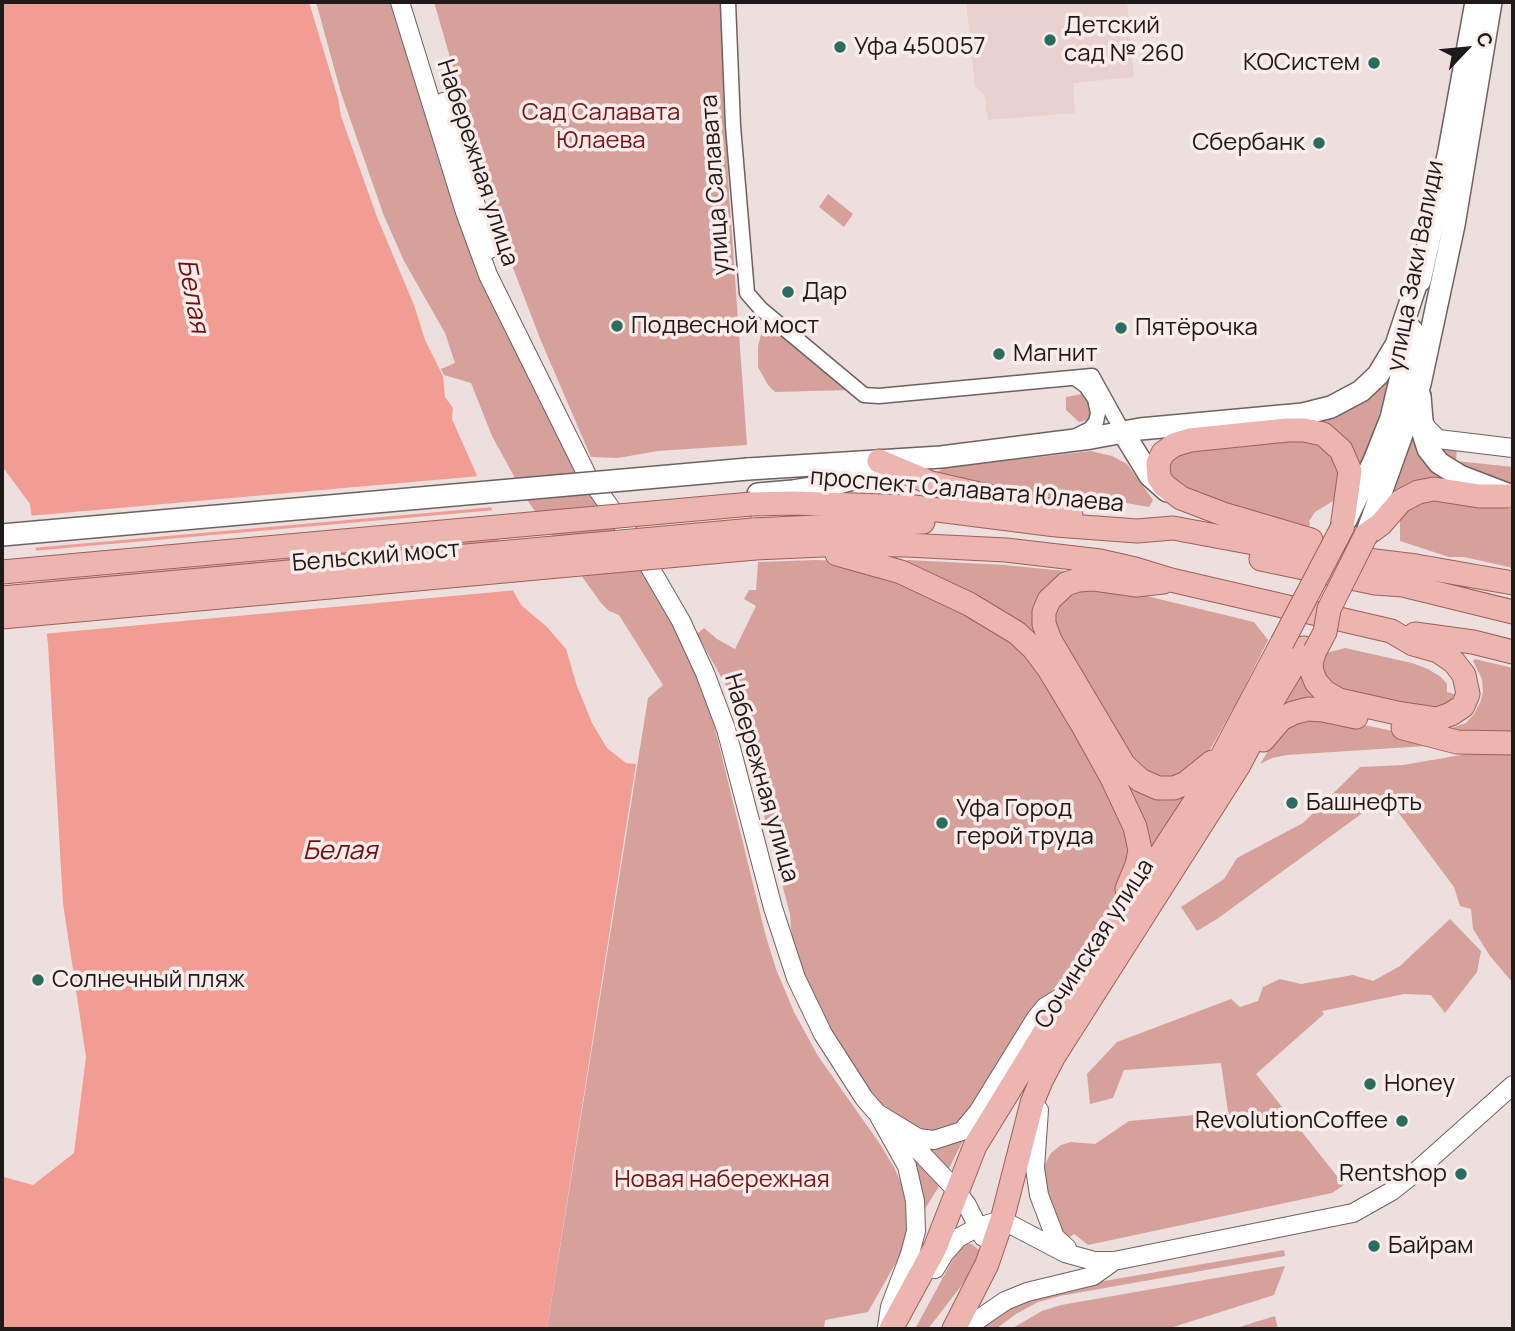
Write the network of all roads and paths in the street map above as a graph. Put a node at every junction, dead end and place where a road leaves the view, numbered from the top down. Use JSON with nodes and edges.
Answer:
{"nodes":[{"id":1,"x":400,"y":2,"type":"edge"},
{"id":2,"x":412,"y":2,"type":"edge"},
{"id":3,"x":728,"y":2,"type":"edge"},
{"id":4,"x":1476,"y":2,"type":"edge"},
{"id":5,"x":1492,"y":2,"type":"edge"},
{"id":6,"x":1422,"y":267,"type":"junction"},
{"id":7,"x":519,"y":335,"type":"junction"},
{"id":8,"x":1075,"y":378,"type":"junction"},
{"id":9,"x":1420,"y":384,"type":"junction"},
{"id":10,"x":1422,"y":420,"type":"junction"},
{"id":11,"x":1122,"y":432,"type":"junction"},
{"id":12,"x":1091,"y":438,"type":"junction"},
{"id":13,"x":1042,"y":445,"type":"junction"},
{"id":14,"x":1513,"y":447,"type":"edge"},
{"id":15,"x":886,"y":464,"type":"junction"},
{"id":16,"x":1143,"y":466,"type":"junction"},
{"id":17,"x":1172,"y":493,"type":"junction"},
{"id":18,"x":1510,"y":495,"type":"edge"},
{"id":19,"x":751,"y":499,"type":"junction"},
{"id":20,"x":1364,"y":509,"type":"junction"},
{"id":21,"x":1056,"y":526,"type":"junction"},
{"id":22,"x":1137,"y":531,"type":"junction"},
{"id":23,"x":2,"y":535,"type":"edge"},
{"id":24,"x":754,"y":539,"type":"junction"},
{"id":25,"x":789,"y":547,"type":"junction"},
{"id":26,"x":1393,"y":563,"type":"junction"},
{"id":27,"x":2,"y":572,"type":"edge"},
{"id":28,"x":1171,"y":580,"type":"junction"},
{"id":29,"x":1513,"y":583,"type":"edge"},
{"id":30,"x":1513,"y":596,"type":"edge"},
{"id":31,"x":2,"y":598,"type":"edge"},
{"id":32,"x":1513,"y":612,"type":"edge"},
{"id":33,"x":2,"y":617,"type":"edge"},
{"id":34,"x":1391,"y":631,"type":"junction"},
{"id":35,"x":1300,"y":647,"type":"junction"},
{"id":36,"x":1513,"y":652,"type":"edge"},
{"id":37,"x":1513,"y":743,"type":"edge"},
{"id":38,"x":1231,"y":759,"type":"junction"},
{"id":39,"x":1095,"y":954,"type":"junction"},
{"id":40,"x":1071,"y":992,"type":"junction"},
{"id":41,"x":1041,"y":1081,"type":"junction"},
{"id":42,"x":1513,"y":1085,"type":"edge"},
{"id":43,"x":884,"y":1118,"type":"junction"},
{"id":44,"x":961,"y":1197,"type":"junction"},
{"id":45,"x":1002,"y":1220,"type":"junction"},
{"id":46,"x":978,"y":1227,"type":"junction"},
{"id":47,"x":958,"y":1238,"type":"junction"},
{"id":48,"x":987,"y":1256,"type":"junction"},
{"id":49,"x":1114,"y":1261,"type":"junction"},
{"id":50,"x":908,"y":1299,"type":"junction"},
{"id":51,"x":955,"y":1328,"type":"edge"},
{"id":52,"x":889,"y":1329,"type":"edge"}],
"edges":[{"from":1,"to":7,"type":"street","name":"Набережная улица"},
{"from":2,"to":7,"type":"street","name":"Набережная улица"},
{"from":3,"to":8,"type":"street","name":"улица Салавата"},
{"from":4,"to":6,"type":"main road","name":"улица Заки Валиди"},
{"from":5,"to":9,"type":"main road","name":"улица Заки Валиди"},
{"from":6,"to":11,"type":"main road"},
{"from":6,"to":20,"type":"main road","name":"улица Заки Валиди"},
{"from":7,"to":43,"type":"street","name":"Набережная улица"},
{"from":8,"to":11,"type":"street","name":"улица Салавата"},
{"from":8,"to":13,"type":"street"},
{"from":9,"to":10,"type":"main road"},
{"from":9,"to":20,"type":"main road","name":"улица Заки Валиди"},
{"from":10,"to":14,"type":"street"},
{"from":10,"to":18,"type":"main road"},
{"from":11,"to":12,"type":"main road"},
{"from":11,"to":16,"type":"main road"},
{"from":12,"to":13,"type":"main road"},
{"from":12,"to":16,"type":"main road"},
{"from":13,"to":15,"type":"main road"},
{"from":15,"to":19,"type":"main road"},
{"from":15,"to":22,"type":"main road"},
{"from":15,"to":23,"type":"main road","bridge":true},
{"from":16,"to":17,"type":"main road"},
{"from":17,"to":20,"type":"main road"},
{"from":17,"to":26,"type":"main road"},
{"from":18,"to":20,"type":"main road"},
{"from":19,"to":21,"type":"main road","name":"проспект Салавата Юлаева"},
{"from":19,"to":27,"type":"main road","name":"Бельский мост","bridge":true},
{"from":20,"to":35,"type":"main road","bridge":true},
{"from":20,"to":35,"type":"main road","name":"Сочинская улица","bridge":true},
{"from":21,"to":22,"type":"main road","name":"проспект Салавата Юлаева"},
{"from":21,"to":24,"type":"main road"},
{"from":22,"to":26,"type":"main road"},
{"from":22,"to":32,"type":"main road"},
{"from":24,"to":25,"type":"main road"},
{"from":24,"to":31,"type":"main road","name":"Бельский мост","bridge":true},
{"from":24,"to":33,"type":"main road","name":"Бельский мост","bridge":true},
{"from":25,"to":28,"type":"main road"},
{"from":25,"to":39,"type":"main road"},
{"from":26,"to":29,"type":"main road"},
{"from":26,"to":30,"type":"main road"},
{"from":28,"to":34,"type":"main road"},
{"from":28,"to":38,"type":"main road"},
{"from":34,"to":35,"type":"main road"},
{"from":34,"to":36,"type":"main road"},
{"from":35,"to":38,"type":"main road","name":"Сочинская улица"},
{"from":37,"to":38,"type":"main road"},
{"from":38,"to":39,"type":"main road","name":"Сочинская улица"},
{"from":38,"to":41,"type":"main road","name":"Сочинская улица"},
{"from":39,"to":40,"type":"main road","name":"Сочинская улица"},
{"from":40,"to":43,"type":"street"},
{"from":40,"to":44,"type":"main road","name":"Сочинская улица"},
{"from":41,"to":45,"type":"main road","name":"Сочинская улица"},
{"from":41,"to":49,"type":"street"},
{"from":42,"to":49,"type":"street"},
{"from":43,"to":44,"type":"street"},
{"from":43,"to":52,"type":"street"},
{"from":44,"to":45,"type":"street"},
{"from":44,"to":46,"type":"street"},
{"from":44,"to":50,"type":"main road","name":"Сочинская улица"},
{"from":45,"to":46,"type":"street"},
{"from":45,"to":48,"type":"main road","name":"Сочинская улица"},
{"from":45,"to":49,"type":"street"},
{"from":46,"to":47,"type":"street"},
{"from":46,"to":48,"type":"street"},
{"from":47,"to":48,"type":"street"},
{"from":47,"to":50,"type":"street"},
{"from":48,"to":51,"type":"main road","name":"Сочинская улица"},
{"from":49,"to":51,"type":"street"},
{"from":50,"to":52,"type":"main road","name":"Сочинская улица"}]}
